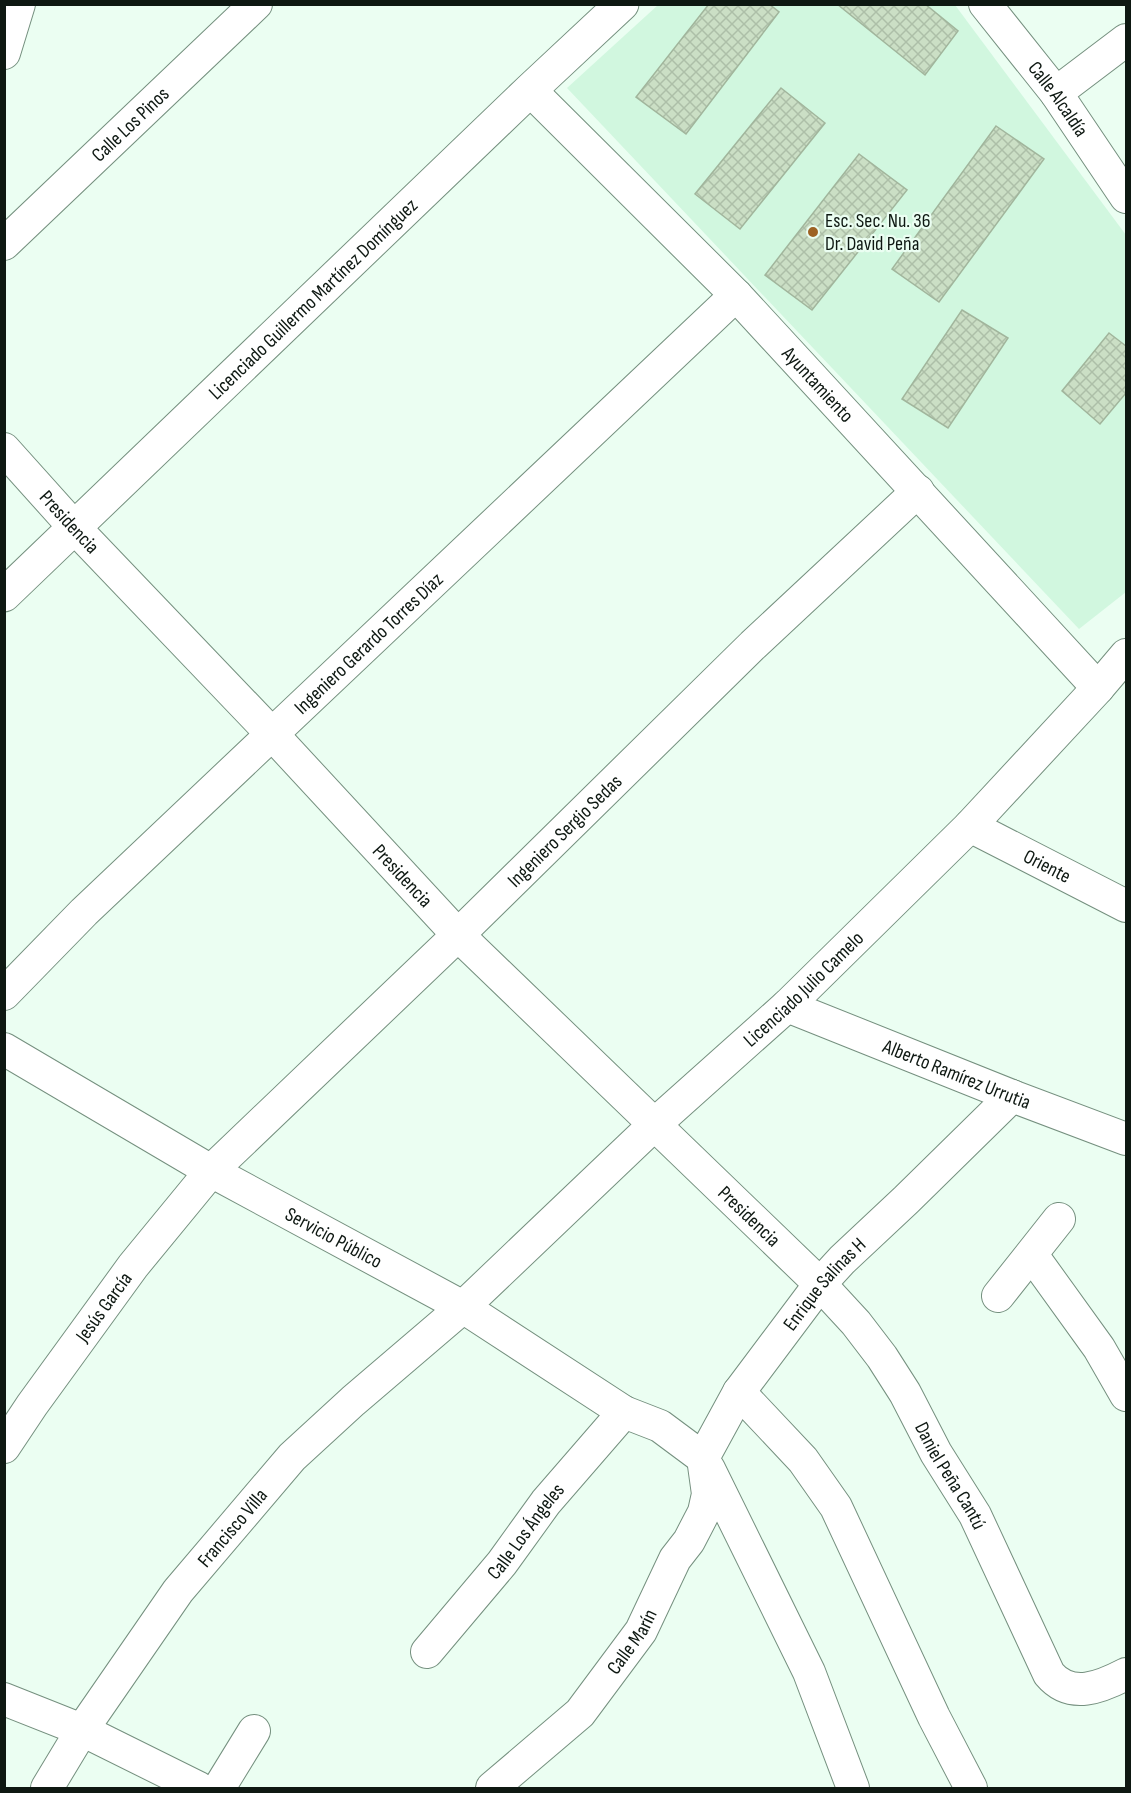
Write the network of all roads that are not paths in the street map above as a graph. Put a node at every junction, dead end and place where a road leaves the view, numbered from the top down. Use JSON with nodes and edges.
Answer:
{"nodes":[{"id":1,"x":19,"y":4,"type":"edge"},
{"id":2,"x":256,"y":4,"type":"edge"},
{"id":3,"x":622,"y":4,"type":"edge"},
{"id":4,"x":985,"y":4,"type":"edge"},
{"id":5,"x":1126,"y":40,"type":"edge"},
{"id":6,"x":4,"y":53,"type":"edge"},
{"id":7,"x":530,"y":90,"type":"junction"},
{"id":8,"x":1056,"y":93,"type":"junction"},
{"id":9,"x":1126,"y":197,"type":"edge"},
{"id":10,"x":4,"y":244,"type":"edge"},
{"id":11,"x":736,"y":295,"type":"junction"},
{"id":12,"x":4,"y":449,"type":"edge"},
{"id":13,"x":918,"y":491,"type":"junction"},
{"id":14,"x":74,"y":527,"type":"junction"},
{"id":15,"x":4,"y":596,"type":"edge"},
{"id":16,"x":1126,"y":656,"type":"edge"},
{"id":17,"x":1098,"y":688,"type":"junction"},
{"id":18,"x":272,"y":734,"type":"junction"},
{"id":19,"x":970,"y":826,"type":"junction"},
{"id":20,"x":1126,"y":906,"type":"edge"},
{"id":21,"x":458,"y":935,"type":"junction"},
{"id":22,"x":4,"y":994,"type":"edge"},
{"id":23,"x":787,"y":1006,"type":"junction"},
{"id":24,"x":4,"y":1049,"type":"edge"},
{"id":25,"x":1012,"y":1096,"type":"junction"},
{"id":26,"x":655,"y":1124,"type":"junction"},
{"id":27,"x":1126,"y":1139,"type":"edge"},
{"id":28,"x":210,"y":1171,"type":"junction"},
{"id":29,"x":1059,"y":1219,"type":"dead end"},
{"id":30,"x":1032,"y":1255,"type":"junction"},
{"id":31,"x":820,"y":1284,"type":"junction"},
{"id":32,"x":998,"y":1296,"type":"dead end"},
{"id":33,"x":463,"y":1307,"type":"junction"},
{"id":34,"x":739,"y":1392,"type":"junction"},
{"id":35,"x":1126,"y":1395,"type":"edge"},
{"id":36,"x":624,"y":1412,"type":"junction"},
{"id":37,"x":4,"y":1448,"type":"edge"},
{"id":38,"x":703,"y":1458,"type":"junction"},
{"id":39,"x":427,"y":1652,"type":"dead end"},
{"id":40,"x":1126,"y":1674,"type":"edge"},
{"id":41,"x":4,"y":1699,"type":"edge"},
{"id":42,"x":82,"y":1730,"type":"junction"},
{"id":43,"x":254,"y":1731,"type":"dead end"},
{"id":44,"x":47,"y":1788,"type":"edge"},
{"id":45,"x":199,"y":1788,"type":"edge"},
{"id":46,"x":219,"y":1788,"type":"edge"},
{"id":47,"x":492,"y":1788,"type":"edge"},
{"id":48,"x":853,"y":1788,"type":"edge"},
{"id":49,"x":971,"y":1788,"type":"edge"}],
"edges":[{"from":1,"to":6,"type":"street"},
{"from":2,"to":10,"type":"street","name":"Calle Los Pinos"},
{"from":3,"to":7,"type":"street","name":"Licenciado Guillermo Martínez Domínguez"},
{"from":4,"to":8,"type":"street","name":"Calle Alcaldía"},
{"from":5,"to":8,"type":"street"},
{"from":7,"to":11,"type":"street","name":"Ayuntamiento"},
{"from":7,"to":14,"type":"street","name":"Licenciado Guillermo Martínez Domínguez"},
{"from":8,"to":9,"type":"street","name":"Calle Alcaldía"},
{"from":11,"to":13,"type":"street","name":"Ayuntamiento"},
{"from":11,"to":18,"type":"street","name":"Ingeniero Gerardo Torres Díaz"},
{"from":12,"to":14,"type":"street","name":"Presidencia"},
{"from":13,"to":17,"type":"street","name":"Ayuntamiento"},
{"from":13,"to":21,"type":"street","name":"Ingeniero Sergio Sedas"},
{"from":14,"to":15,"type":"street","name":"Licenciado Guillermo Martínez Domínguez"},
{"from":14,"to":18,"type":"street","name":"Presidencia"},
{"from":16,"to":17,"type":"street","name":"Licenciado Julio Camelo"},
{"from":17,"to":19,"type":"street","name":"Licenciado Julio Camelo"},
{"from":18,"to":21,"type":"street","name":"Presidencia"},
{"from":18,"to":22,"type":"street","name":"Ingeniero Gerardo Torres Díaz"},
{"from":19,"to":20,"type":"street","name":"Oriente"},
{"from":19,"to":23,"type":"street","name":"Licenciado Julio Camelo"},
{"from":21,"to":26,"type":"street","name":"Presidencia"},
{"from":21,"to":28,"type":"street","name":"Ingeniero Sergio Sedas"},
{"from":23,"to":25,"type":"street","name":"Alberto Ramírez Urrutia"},
{"from":23,"to":26,"type":"street","name":"Licenciado Julio Camelo"},
{"from":24,"to":28,"type":"street","name":"Servicio Público"},
{"from":25,"to":27,"type":"street","name":"Alberto Ramírez Urrutia"},
{"from":25,"to":31,"type":"street","name":"Enrique Salinas H"},
{"from":26,"to":31,"type":"street","name":"Presidencia"},
{"from":26,"to":33,"type":"street","name":"Licenciado Julio Camelo"},
{"from":28,"to":33,"type":"street","name":"Servicio Público"},
{"from":28,"to":37,"type":"street","name":"Jesús García"},
{"from":29,"to":30,"type":"street"},
{"from":30,"to":32,"type":"street"},
{"from":30,"to":35,"type":"street"},
{"from":31,"to":34,"type":"street","name":"Enrique Salinas H"},
{"from":31,"to":40,"type":"street","name":"Daniel Peña Cantú"},
{"from":33,"to":36,"type":"street","name":"Servicio Público"},
{"from":33,"to":42,"type":"street","name":"Francisco Villa"},
{"from":34,"to":38,"type":"street","name":"Enrique Salinas H"},
{"from":34,"to":49,"type":"street"},
{"from":36,"to":38,"type":"street","name":"Servicio Público"},
{"from":36,"to":39,"type":"street","name":"Calle Los Ángeles"},
{"from":38,"to":47,"type":"street","name":"Calle Marín"},
{"from":38,"to":48,"type":"street"},
{"from":41,"to":42,"type":"street"},
{"from":42,"to":44,"type":"street","name":"Francisco Villa"},
{"from":42,"to":45,"type":"street"},
{"from":43,"to":46,"type":"street"}]}
